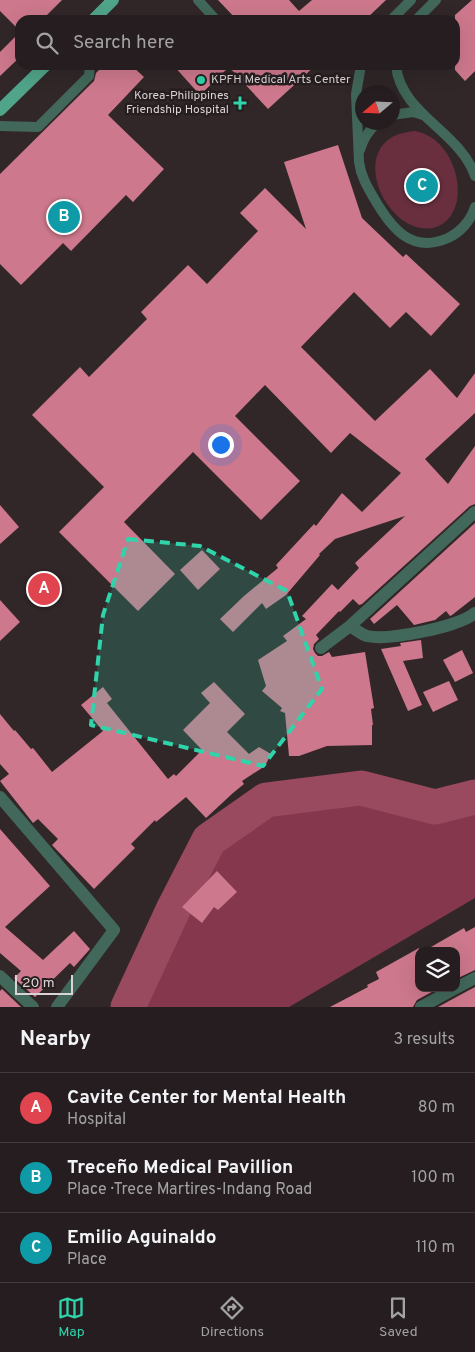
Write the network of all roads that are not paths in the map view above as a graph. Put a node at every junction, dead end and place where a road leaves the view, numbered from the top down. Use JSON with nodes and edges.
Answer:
{"nodes":[{"id":1,"x":113,"y":0,"type":"edge"},
{"id":2,"x":198,"y":0,"type":"edge"},
{"id":3,"x":411,"y":0,"type":"edge"},
{"id":4,"x":436,"y":0,"type":"edge"},
{"id":5,"x":402,"y":8,"type":"junction"},
{"id":6,"x":98,"y":15,"type":"edge"},
{"id":7,"x":212,"y":15,"type":"edge"},
{"id":8,"x":396,"y":15,"type":"edge"},
{"id":9,"x":410,"y":15,"type":"edge"},
{"id":10,"x":420,"y":15,"type":"edge"},
{"id":11,"x":41,"y":70,"type":"edge"},
{"id":12,"x":90,"y":70,"type":"edge"},
{"id":13,"x":360,"y":70,"type":"edge"},
{"id":14,"x":397,"y":70,"type":"edge"},
{"id":15,"x":0,"y":110,"type":"edge"},
{"id":16,"x":400,"y":114,"type":"edge"},
{"id":17,"x":423,"y":114,"type":"junction"},
{"id":18,"x":0,"y":126,"type":"edge"},
{"id":19,"x":370,"y":130,"type":"edge"},
{"id":20,"x":359,"y":162,"type":"junction"},
{"id":21,"x":475,"y":176,"type":"edge"},
{"id":22,"x":475,"y":207,"type":"edge"},
{"id":23,"x":475,"y":512,"type":"edge"},
{"id":24,"x":475,"y":613,"type":"edge"},
{"id":25,"x":350,"y":626,"type":"junction"},
{"id":26,"x":321,"y":648,"type":"dead end"},
{"id":27,"x":0,"y":796,"type":"edge"},
{"id":28,"x":0,"y":976,"type":"edge"},
{"id":29,"x":475,"y":978,"type":"edge"},
{"id":30,"x":460,"y":986,"type":"edge"},
{"id":31,"x":449,"y":992,"type":"edge"},
{"id":32,"x":33,"y":1007,"type":"edge"},
{"id":33,"x":57,"y":1007,"type":"edge"},
{"id":34,"x":422,"y":1007,"type":"edge"}],
"edges":[{"from":1,"to":6,"type":"main road"},
{"from":2,"to":7,"type":"lane"},
{"from":3,"to":5,"type":"lane"},
{"from":4,"to":10,"type":"lane"},
{"from":5,"to":8,"type":"lane"},
{"from":5,"to":9,"type":"lane"},
{"from":11,"to":15,"type":"main road"},
{"from":12,"to":18,"type":"lane"},
{"from":13,"to":20,"type":"lane"},
{"from":14,"to":17,"type":"lane"},
{"from":16,"to":17,"type":"lane"},
{"from":17,"to":21,"type":"lane"},
{"from":19,"to":20,"type":"lane"},
{"from":20,"to":22,"type":"lane"},
{"from":23,"to":25,"type":"street"},
{"from":24,"to":25,"type":"street"},
{"from":25,"to":26,"type":"street"},
{"from":27,"to":33,"type":"street"},
{"from":28,"to":32,"type":"street"},
{"from":29,"to":30,"type":"street"},
{"from":31,"to":34,"type":"street"}]}
